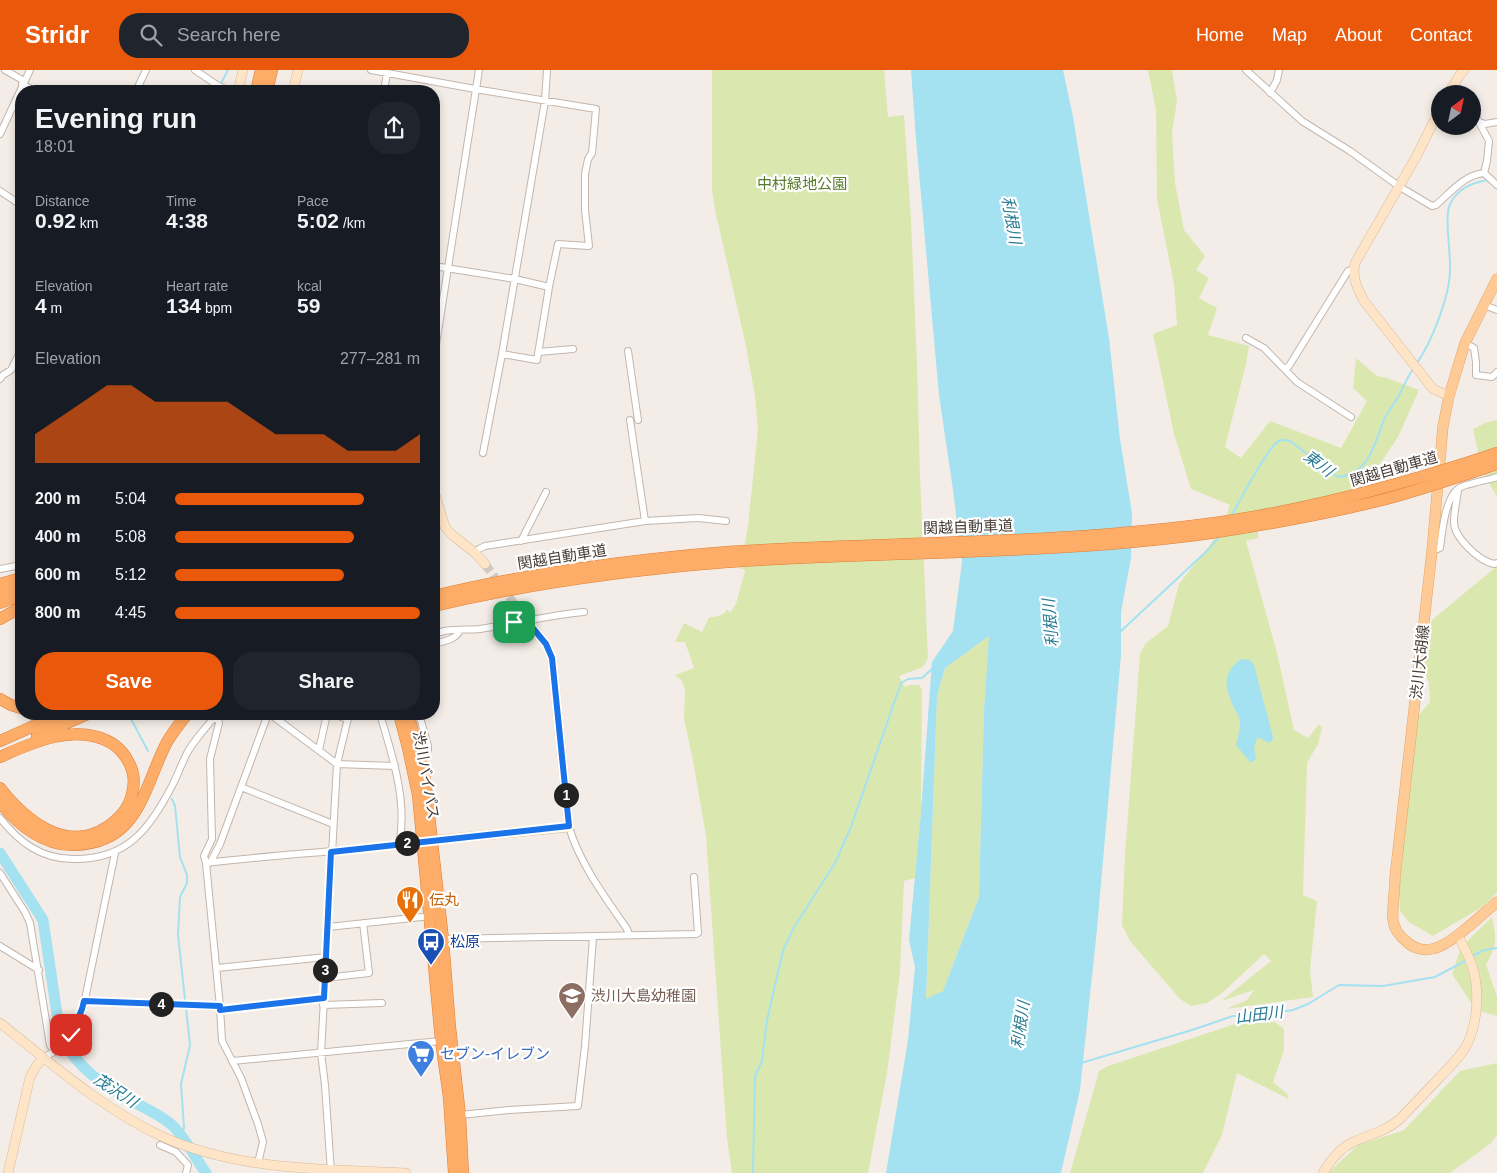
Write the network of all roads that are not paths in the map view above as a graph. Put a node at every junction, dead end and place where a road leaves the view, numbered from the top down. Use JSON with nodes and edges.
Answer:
{"nodes":[{"id":1,"x":5,"y":70,"type":"edge"},
{"id":2,"x":30,"y":70,"type":"edge"},
{"id":3,"x":146,"y":70,"type":"edge"},
{"id":4,"x":195,"y":70,"type":"edge"},
{"id":5,"x":243,"y":70,"type":"edge"},
{"id":6,"x":261,"y":70,"type":"edge"},
{"id":7,"x":272,"y":70,"type":"edge"},
{"id":8,"x":298,"y":70,"type":"edge"},
{"id":9,"x":371,"y":70,"type":"edge"},
{"id":10,"x":479,"y":70,"type":"edge"},
{"id":11,"x":547,"y":70,"type":"edge"},
{"id":12,"x":1246,"y":70,"type":"edge"},
{"id":13,"x":1280,"y":70,"type":"edge"},
{"id":14,"x":1464,"y":70,"type":"edge"},
{"id":15,"x":387,"y":73,"type":"junction"},
{"id":16,"x":23,"y":82,"type":"junction"},
{"id":17,"x":22,"y":85,"type":"edge"},
{"id":18,"x":27,"y":85,"type":"edge"},
{"id":19,"x":139,"y":85,"type":"edge"},
{"id":20,"x":217,"y":85,"type":"edge"},
{"id":21,"x":239,"y":85,"type":"edge"},
{"id":22,"x":257,"y":85,"type":"edge"},
{"id":23,"x":268,"y":85,"type":"edge"},
{"id":24,"x":294,"y":85,"type":"edge"},
{"id":25,"x":385,"y":85,"type":"edge"},
{"id":26,"x":1453,"y":85,"type":"edge"},
{"id":27,"x":475,"y":90,"type":"junction"},
{"id":28,"x":1270,"y":93,"type":"junction"},
{"id":29,"x":15,"y":100,"type":"edge"},
{"id":30,"x":545,"y":101,"type":"junction"},
{"id":31,"x":0,"y":112,"type":"edge"},
{"id":32,"x":8,"y":116,"type":"junction"},
{"id":33,"x":1497,"y":122,"type":"edge"},
{"id":34,"x":1481,"y":123,"type":"edge"},
{"id":35,"x":1481,"y":126,"type":"edge"},
{"id":36,"x":1431,"y":127,"type":"edge"},
{"id":37,"x":0,"y":134,"type":"edge"},
{"id":38,"x":1486,"y":174,"type":"junction"},
{"id":39,"x":1495,"y":184,"type":"edge"},
{"id":40,"x":1400,"y":187,"type":"junction"},
{"id":41,"x":0,"y":190,"type":"edge"},
{"id":42,"x":15,"y":201,"type":"edge"},
{"id":43,"x":440,"y":267,"type":"edge"},
{"id":44,"x":447,"y":268,"type":"junction"},
{"id":45,"x":1354,"y":269,"type":"junction"},
{"id":46,"x":515,"y":279,"type":"junction"},
{"id":47,"x":1497,"y":279,"type":"edge"},
{"id":48,"x":549,"y":287,"type":"junction"},
{"id":49,"x":1484,"y":305,"type":"junction"},
{"id":50,"x":1497,"y":310,"type":"edge"},
{"id":51,"x":440,"y":316,"type":"edge"},
{"id":52,"x":1246,"y":338,"type":"dead end"},
{"id":53,"x":1465,"y":343,"type":"junction"},
{"id":54,"x":573,"y":349,"type":"dead end"},
{"id":55,"x":628,"y":351,"type":"dead end"},
{"id":56,"x":539,"y":352,"type":"junction"},
{"id":57,"x":502,"y":354,"type":"junction"},
{"id":58,"x":15,"y":362,"type":"edge"},
{"id":59,"x":1285,"y":369,"type":"junction"},
{"id":60,"x":1497,"y":372,"type":"edge"},
{"id":61,"x":0,"y":379,"type":"edge"},
{"id":62,"x":1448,"y":396,"type":"junction"},
{"id":63,"x":1351,"y":417,"type":"dead end"},
{"id":64,"x":630,"y":420,"type":"dead end"},
{"id":65,"x":638,"y":420,"type":"dead end"},
{"id":66,"x":482,"y":453,"type":"dead end"},
{"id":67,"x":1497,"y":453,"type":"edge"},
{"id":68,"x":1484,"y":463,"type":"junction"},
{"id":69,"x":1497,"y":464,"type":"edge"},
{"id":70,"x":1497,"y":477,"type":"edge"},
{"id":71,"x":1458,"y":489,"type":"junction"},
{"id":72,"x":546,"y":492,"type":"dead end"},
{"id":73,"x":440,"y":512,"type":"edge"},
{"id":74,"x":645,"y":521,"type":"junction"},
{"id":75,"x":726,"y":521,"type":"dead end"},
{"id":76,"x":521,"y":541,"type":"junction"},
{"id":77,"x":1432,"y":551,"type":"junction"},
{"id":78,"x":475,"y":553,"type":"junction"},
{"id":79,"x":727,"y":557,"type":"junction"},
{"id":80,"x":1497,"y":563,"type":"edge"},
{"id":81,"x":485,"y":564,"type":"tunnel mouth"},
{"id":82,"x":15,"y":566,"type":"edge"},
{"id":83,"x":0,"y":570,"type":"edge"},
{"id":84,"x":15,"y":580,"type":"edge"},
{"id":85,"x":0,"y":584,"type":"edge"},
{"id":86,"x":15,"y":589,"type":"edge"},
{"id":87,"x":0,"y":594,"type":"edge"},
{"id":88,"x":440,"y":595,"type":"edge"},
{"id":89,"x":15,"y":597,"type":"edge"},
{"id":90,"x":0,"y":603,"type":"edge"},
{"id":91,"x":440,"y":605,"type":"edge"},
{"id":92,"x":517,"y":608,"type":"tunnel mouth"},
{"id":93,"x":15,"y":610,"type":"edge"},
{"id":94,"x":584,"y":612,"type":"dead end"},
{"id":95,"x":0,"y":619,"type":"edge"},
{"id":96,"x":527,"y":621,"type":"junction"},
{"id":97,"x":460,"y":630,"type":"junction"},
{"id":98,"x":440,"y":632,"type":"edge"},
{"id":99,"x":440,"y":642,"type":"edge"},
{"id":100,"x":0,"y":700,"type":"edge"},
{"id":101,"x":15,"y":706,"type":"edge"},
{"id":102,"x":48,"y":720,"type":"edge"},
{"id":103,"x":74,"y":720,"type":"edge"},
{"id":104,"x":183,"y":720,"type":"edge"},
{"id":105,"x":212,"y":720,"type":"edge"},
{"id":106,"x":218,"y":720,"type":"edge"},
{"id":107,"x":267,"y":720,"type":"edge"},
{"id":108,"x":277,"y":720,"type":"edge"},
{"id":109,"x":326,"y":720,"type":"edge"},
{"id":110,"x":347,"y":720,"type":"edge"},
{"id":111,"x":382,"y":720,"type":"edge"},
{"id":112,"x":394,"y":720,"type":"edge"},
{"id":113,"x":400,"y":720,"type":"edge"},
{"id":114,"x":410,"y":720,"type":"edge"},
{"id":115,"x":421,"y":720,"type":"edge"},
{"id":116,"x":0,"y":741,"type":"edge"},
{"id":117,"x":319,"y":750,"type":"junction"},
{"id":118,"x":0,"y":752,"type":"edge"},
{"id":119,"x":419,"y":753,"type":"junction"},
{"id":120,"x":0,"y":757,"type":"edge"},
{"id":121,"x":337,"y":764,"type":"junction"},
{"id":122,"x":395,"y":766,"type":"junction"},
{"id":123,"x":413,"y":772,"type":"junction"},
{"id":124,"x":241,"y":787,"type":"junction"},
{"id":125,"x":0,"y":788,"type":"edge"},
{"id":126,"x":0,"y":802,"type":"edge"},
{"id":127,"x":0,"y":818,"type":"edge"},
{"id":128,"x":333,"y":824,"type":"junction"},
{"id":129,"x":569,"y":826,"type":"junction"},
{"id":130,"x":427,"y":841,"type":"junction"},
{"id":131,"x":399,"y":844,"type":"junction"},
{"id":132,"x":114,"y":852,"type":"junction"},
{"id":133,"x":331,"y":852,"type":"junction"},
{"id":134,"x":208,"y":863,"type":"junction"},
{"id":135,"x":0,"y":873,"type":"edge"},
{"id":136,"x":694,"y":877,"type":"dead end"},
{"id":137,"x":1497,"y":902,"type":"edge"},
{"id":138,"x":435,"y":916,"type":"junction"},
{"id":139,"x":363,"y":923,"type":"junction"},
{"id":140,"x":328,"y":927,"type":"junction"},
{"id":141,"x":629,"y":935,"type":"junction"},
{"id":142,"x":1457,"y":935,"type":"junction"},
{"id":143,"x":593,"y":937,"type":"junction"},
{"id":144,"x":437,"y":939,"type":"junction"},
{"id":145,"x":0,"y":946,"type":"edge"},
{"id":146,"x":326,"y":957,"type":"junction"},
{"id":147,"x":216,"y":968,"type":"junction"},
{"id":148,"x":39,"y":970,"type":"junction"},
{"id":149,"x":325,"y":978,"type":"junction"},
{"id":150,"x":84,"y":1001,"type":"junction"},
{"id":151,"x":324,"y":1002,"type":"junction"},
{"id":152,"x":382,"y":1003,"type":"dead end"},
{"id":153,"x":220,"y":1008,"type":"junction"},
{"id":154,"x":0,"y":1023,"type":"edge"},
{"id":155,"x":441,"y":1041,"type":"junction"},
{"id":156,"x":56,"y":1050,"type":"junction"},
{"id":157,"x":321,"y":1053,"type":"junction"},
{"id":158,"x":44,"y":1058,"type":"junction"},
{"id":159,"x":232,"y":1061,"type":"junction"},
{"id":160,"x":460,"y":1115,"type":"junction"},
{"id":161,"x":161,"y":1141,"type":"junction"},
{"id":162,"x":258,"y":1164,"type":"junction"},
{"id":163,"x":331,"y":1171,"type":"edge"},
{"id":164,"x":8,"y":1173,"type":"edge"},
{"id":165,"x":186,"y":1173,"type":"edge"},
{"id":166,"x":406,"y":1173,"type":"edge"},
{"id":167,"x":454,"y":1173,"type":"edge"},
{"id":168,"x":463,"y":1173,"type":"edge"},
{"id":169,"x":1322,"y":1173,"type":"edge"}],
"edges":[{"from":1,"to":16,"type":"street"},
{"from":2,"to":16,"type":"street"},
{"from":3,"to":19,"type":"street"},
{"from":4,"to":20,"type":"street"},
{"from":5,"to":21,"type":"street"},
{"from":6,"to":22,"type":"highway"},
{"from":7,"to":23,"type":"highway"},
{"from":8,"to":24,"type":"street"},
{"from":9,"to":15,"type":"street"},
{"from":10,"to":27,"type":"street"},
{"from":11,"to":30,"type":"street"},
{"from":12,"to":28,"type":"street"},
{"from":13,"to":28,"type":"street"},
{"from":14,"to":26,"type":"street"},
{"from":15,"to":25,"type":"street"},
{"from":15,"to":27,"type":"street"},
{"from":16,"to":17,"type":"street"},
{"from":16,"to":18,"type":"street"},
{"from":27,"to":30,"type":"street"},
{"from":27,"to":44,"type":"street"},
{"from":28,"to":40,"type":"street"},
{"from":29,"to":32,"type":"street"},
{"from":30,"to":46,"type":"street"},
{"from":30,"to":48,"type":"street"},
{"from":31,"to":32,"type":"street"},
{"from":32,"to":37,"type":"street"},
{"from":33,"to":34,"type":"street"},
{"from":35,"to":38,"type":"street"},
{"from":36,"to":40,"type":"street"},
{"from":38,"to":39,"type":"street"},
{"from":38,"to":40,"type":"street"},
{"from":40,"to":45,"type":"street"},
{"from":41,"to":42,"type":"street"},
{"from":43,"to":44,"type":"street"},
{"from":44,"to":46,"type":"street"},
{"from":44,"to":51,"type":"street"},
{"from":45,"to":59,"type":"street"},
{"from":45,"to":62,"type":"street"},
{"from":46,"to":48,"type":"street"},
{"from":46,"to":57,"type":"street"},
{"from":47,"to":49,"type":"main road","name":"渋川大胡線"},
{"from":48,"to":56,"type":"street"},
{"from":49,"to":50,"type":"street"},
{"from":49,"to":53,"type":"main road","name":"渋川大胡線"},
{"from":52,"to":59,"type":"street"},
{"from":53,"to":60,"type":"street"},
{"from":53,"to":62,"type":"main road","name":"渋川大胡線"},
{"from":54,"to":56,"type":"street"},
{"from":55,"to":65,"type":"street"},
{"from":56,"to":57,"type":"street"},
{"from":57,"to":66,"type":"street"},
{"from":58,"to":61,"type":"street"},
{"from":59,"to":63,"type":"street"},
{"from":62,"to":77,"type":"main road","name":"渋川大胡線"},
{"from":64,"to":74,"type":"street"},
{"from":67,"to":68,"type":"highway","name":"関越自動車道"},
{"from":68,"to":69,"type":"highway","name":"関越自動車道"},
{"from":68,"to":79,"type":"highway","name":"関越自動車道","bridge":true},
{"from":70,"to":71,"type":"street"},
{"from":71,"to":77,"type":"street"},
{"from":71,"to":80,"type":"street"},
{"from":72,"to":76,"type":"street"},
{"from":73,"to":78,"type":"street"},
{"from":74,"to":75,"type":"street"},
{"from":74,"to":76,"type":"street"},
{"from":76,"to":78,"type":"street"},
{"from":77,"to":142,"type":"main road","name":"渋川大胡線"},
{"from":78,"to":81,"type":"street"},
{"from":79,"to":88,"type":"highway","name":"関越自動車道"},
{"from":79,"to":91,"type":"highway","name":"関越自動車道"},
{"from":82,"to":83,"type":"street"},
{"from":84,"to":85,"type":"highway"},
{"from":86,"to":87,"type":"highway"},
{"from":89,"to":90,"type":"highway"},
{"from":92,"to":96,"type":"street"},
{"from":93,"to":95,"type":"highway"},
{"from":94,"to":96,"type":"street"},
{"from":96,"to":97,"type":"street"},
{"from":96,"to":129,"type":"street"},
{"from":97,"to":98,"type":"street"},
{"from":97,"to":99,"type":"street"},
{"from":100,"to":101,"type":"highway"},
{"from":102,"to":116,"type":"highway"},
{"from":103,"to":118,"type":"highway"},
{"from":104,"to":126,"type":"highway"},
{"from":105,"to":132,"type":"street"},
{"from":106,"to":134,"type":"street"},
{"from":107,"to":124,"type":"street"},
{"from":108,"to":117,"type":"street"},
{"from":109,"to":117,"type":"street"},
{"from":110,"to":121,"type":"street"},
{"from":111,"to":122,"type":"street"},
{"from":112,"to":123,"type":"highway"},
{"from":113,"to":123,"type":"highway","name":"渋川バイパス"},
{"from":114,"to":119,"type":"highway","name":"渋川バイパス"},
{"from":115,"to":119,"type":"street"},
{"from":117,"to":121,"type":"street"},
{"from":119,"to":130,"type":"highway","name":"渋川バイパス"},
{"from":120,"to":125,"type":"highway"},
{"from":121,"to":122,"type":"street"},
{"from":121,"to":128,"type":"street"},
{"from":122,"to":131,"type":"street"},
{"from":123,"to":130,"type":"highway","name":"渋川バイパス"},
{"from":124,"to":128,"type":"street"},
{"from":124,"to":134,"type":"street"},
{"from":127,"to":132,"type":"street"},
{"from":128,"to":133,"type":"street"},
{"from":129,"to":130,"type":"street"},
{"from":129,"to":141,"type":"street"},
{"from":130,"to":131,"type":"street"},
{"from":130,"to":138,"type":"highway"},
{"from":131,"to":133,"type":"street"},
{"from":132,"to":150,"type":"street"},
{"from":133,"to":134,"type":"street"},
{"from":133,"to":140,"type":"street"},
{"from":134,"to":147,"type":"street"},
{"from":135,"to":148,"type":"street"},
{"from":136,"to":141,"type":"street"},
{"from":137,"to":142,"type":"main road","name":"渋川大胡線"},
{"from":138,"to":139,"type":"street"},
{"from":138,"to":144,"type":"highway"},
{"from":139,"to":140,"type":"street"},
{"from":139,"to":149,"type":"street"},
{"from":140,"to":146,"type":"street"},
{"from":141,"to":143,"type":"street"},
{"from":142,"to":169,"type":"street"},
{"from":143,"to":144,"type":"street"},
{"from":143,"to":160,"type":"street"},
{"from":144,"to":155,"type":"highway"},
{"from":144,"to":160,"type":"highway"},
{"from":145,"to":148,"type":"street"},
{"from":146,"to":147,"type":"street"},
{"from":146,"to":149,"type":"street"},
{"from":147,"to":153,"type":"street"},
{"from":148,"to":156,"type":"street"},
{"from":149,"to":151,"type":"street"},
{"from":150,"to":153,"type":"street"},
{"from":150,"to":156,"type":"street"},
{"from":151,"to":152,"type":"street"},
{"from":151,"to":153,"type":"street"},
{"from":151,"to":157,"type":"street"},
{"from":153,"to":159,"type":"street"},
{"from":154,"to":158,"type":"street"},
{"from":155,"to":157,"type":"street"},
{"from":155,"to":167,"type":"highway"},
{"from":156,"to":158,"type":"street"},
{"from":157,"to":159,"type":"street"},
{"from":157,"to":163,"type":"street"},
{"from":158,"to":161,"type":"street"},
{"from":158,"to":164,"type":"street"},
{"from":159,"to":162,"type":"street"},
{"from":160,"to":168,"type":"highway"},
{"from":161,"to":162,"type":"street"},
{"from":161,"to":165,"type":"street"},
{"from":162,"to":163,"type":"street"},
{"from":163,"to":166,"type":"street"}]}
